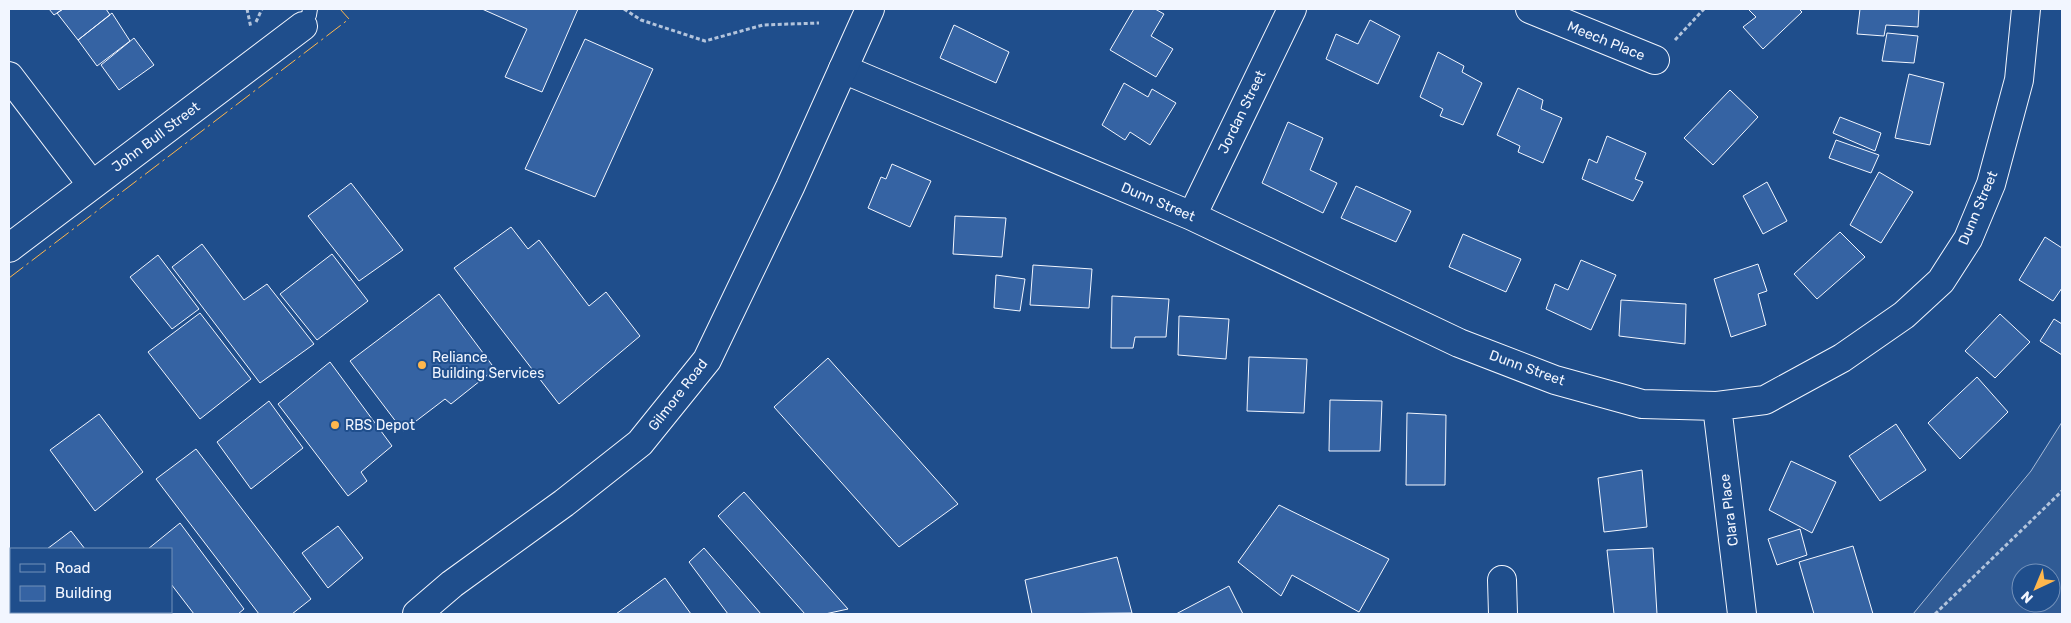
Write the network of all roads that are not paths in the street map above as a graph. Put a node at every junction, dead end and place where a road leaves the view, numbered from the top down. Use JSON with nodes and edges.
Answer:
{"nodes":[{"id":1,"x":870,"y":9,"type":"edge"},
{"id":2,"x":1292,"y":9,"type":"edge"},
{"id":3,"x":1530,"y":9,"type":"edge"},
{"id":4,"x":2026,"y":9,"type":"edge"},
{"id":5,"x":307,"y":18,"type":"edge"},
{"id":6,"x":1655,"y":60,"type":"road end"},
{"id":7,"x":843,"y":69,"type":"junction"},
{"id":8,"x":9,"y":76,"type":"edge"},
{"id":9,"x":92,"y":185,"type":"junction"},
{"id":10,"x":1192,"y":216,"type":"junction"},
{"id":11,"x":9,"y":248,"type":"edge"},
{"id":12,"x":1716,"y":406,"type":"junction"},
{"id":13,"x":1502,"y":580,"type":"dead end"},
{"id":14,"x":417,"y":614,"type":"edge"},
{"id":15,"x":1503,"y":614,"type":"edge"},
{"id":16,"x":1742,"y":614,"type":"edge"}],
"edges":[{"from":1,"to":7,"type":"street","name":"Gilmore Road"},
{"from":2,"to":10,"type":"street","name":"Jordan Street"},
{"from":3,"to":6,"type":"street","name":"Meech Place"},
{"from":4,"to":12,"type":"street","name":"Dunn Street"},
{"from":5,"to":9,"type":"street","name":"John Bull Street"},
{"from":7,"to":10,"type":"street","name":"Dunn Street"},
{"from":7,"to":14,"type":"street","name":"Gilmore Road"},
{"from":8,"to":9,"type":"street"},
{"from":9,"to":11,"type":"street","name":"John Bull Street"},
{"from":10,"to":12,"type":"street","name":"Dunn Street"},
{"from":12,"to":16,"type":"street","name":"Clara Place"},
{"from":13,"to":15,"type":"street"}]}
